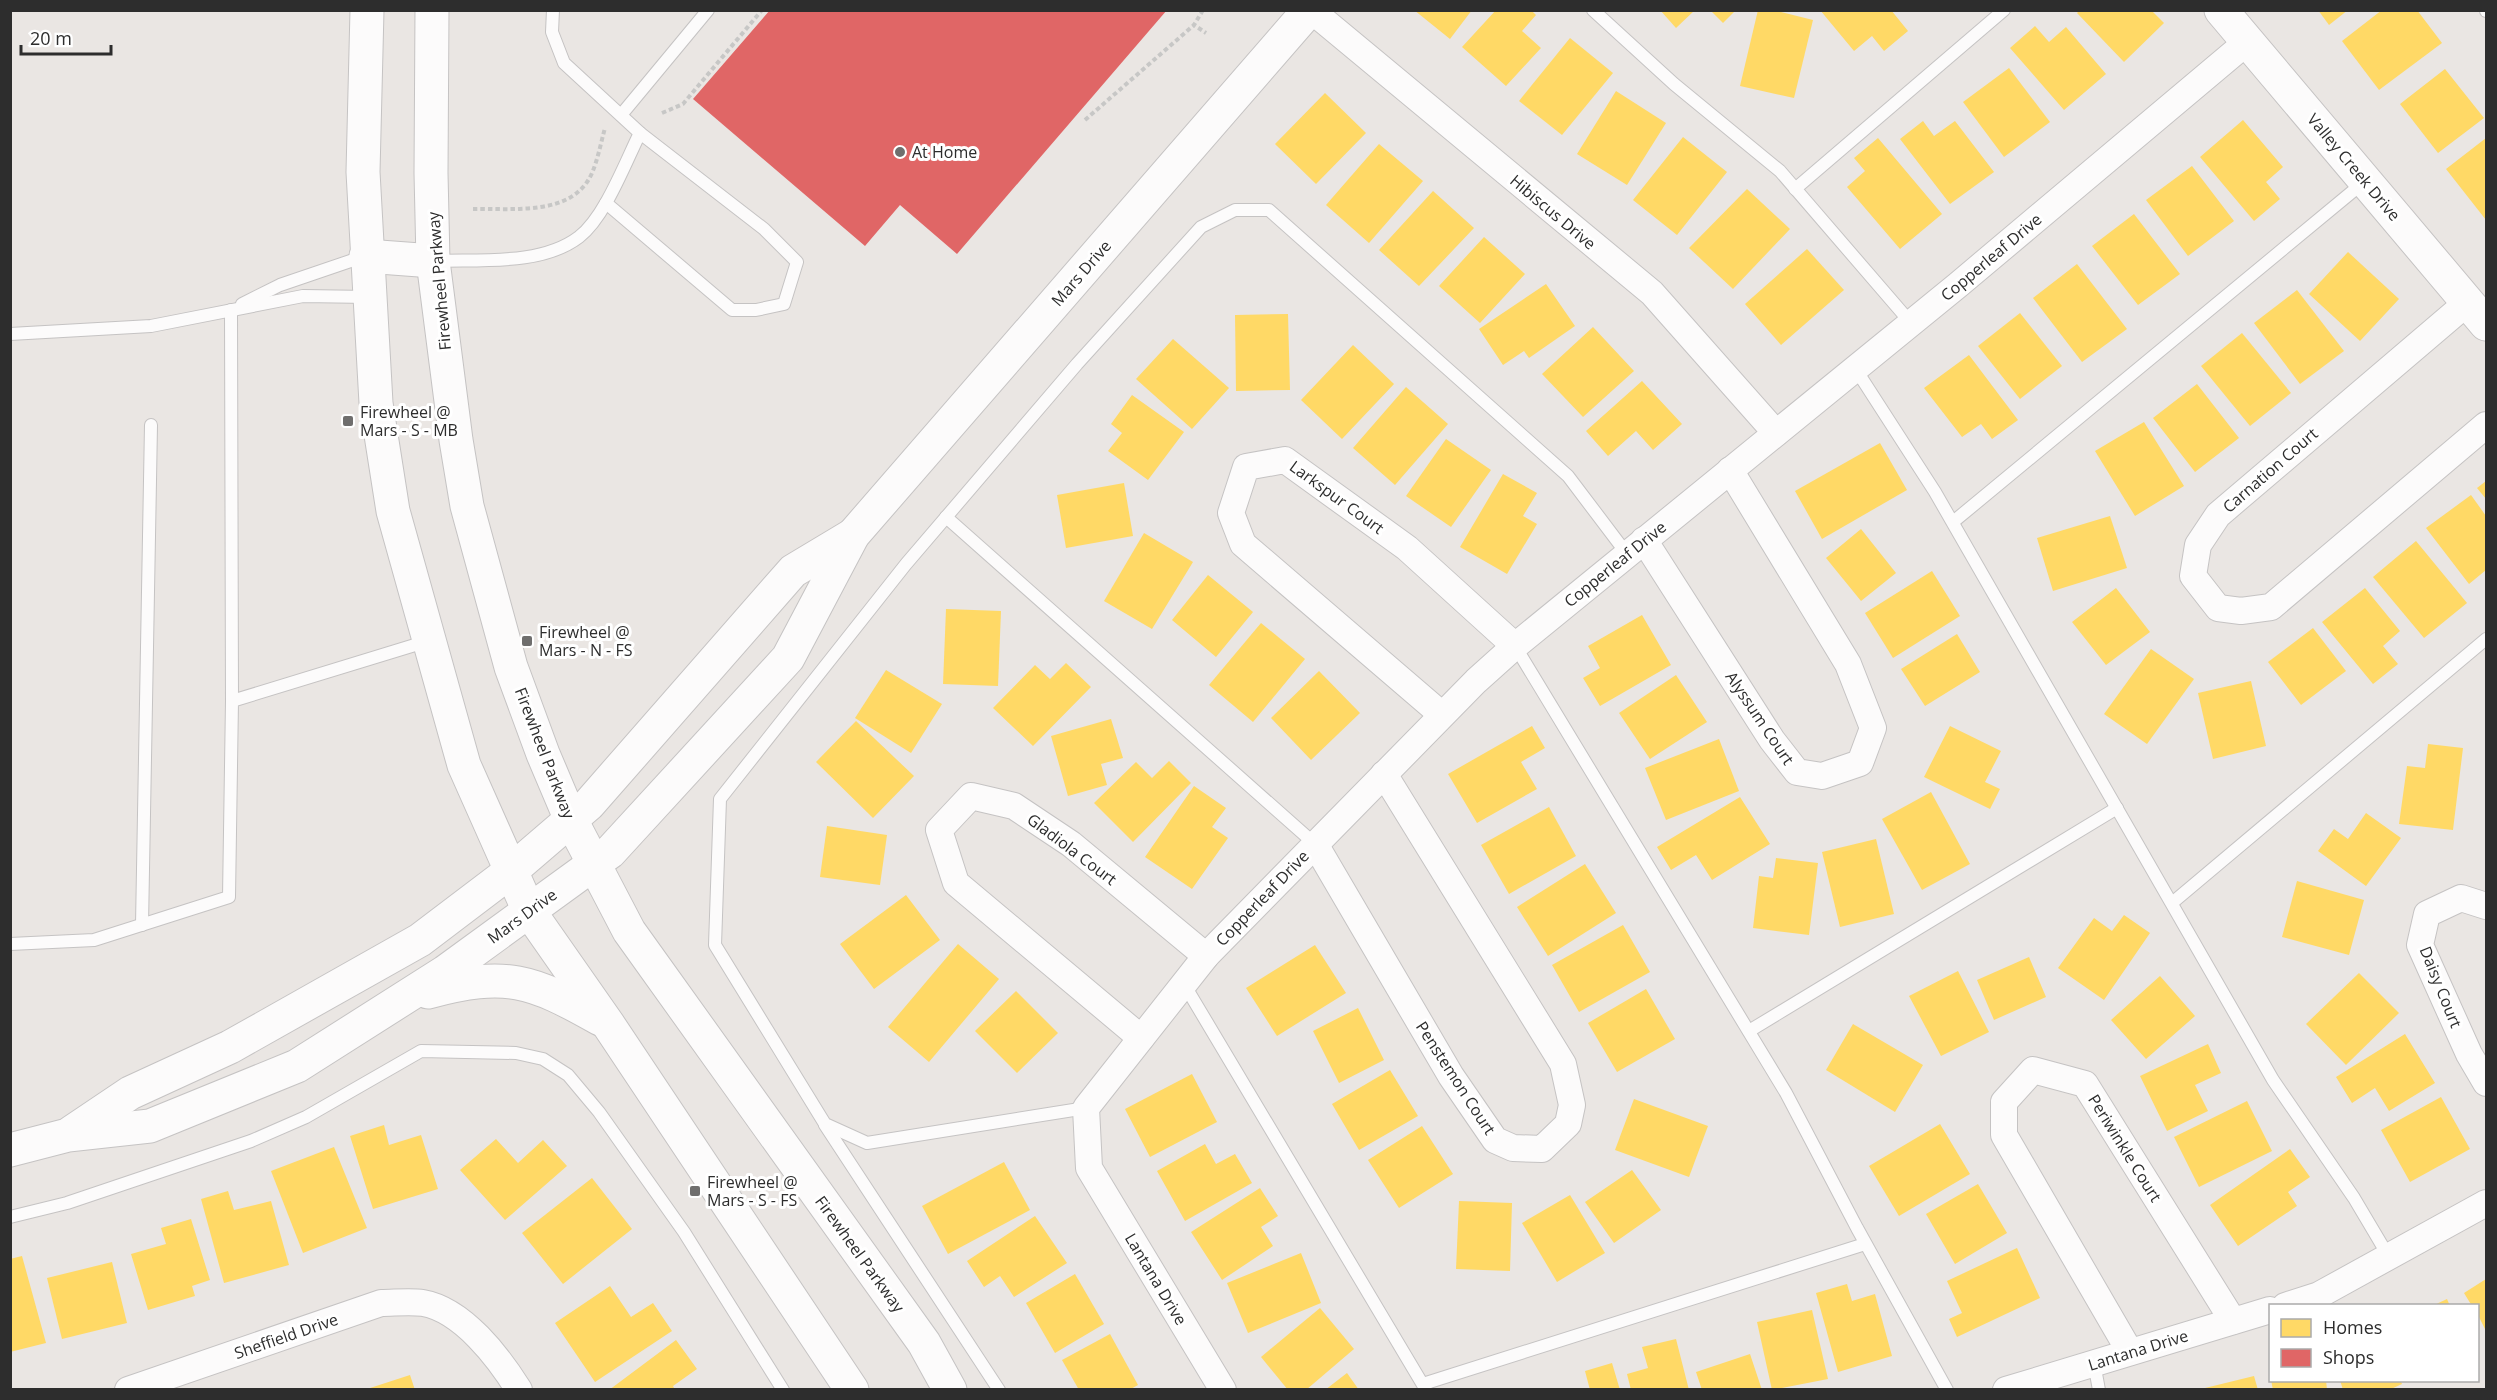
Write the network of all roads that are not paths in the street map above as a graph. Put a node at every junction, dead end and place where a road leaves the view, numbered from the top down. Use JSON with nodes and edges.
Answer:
{"nodes":[{"id":1,"x":367,"y":10,"type":"edge"},
{"id":2,"x":432,"y":10,"type":"edge"},
{"id":3,"x":553,"y":10,"type":"edge"},
{"id":4,"x":708,"y":10,"type":"edge"},
{"id":5,"x":1310,"y":10,"type":"edge"},
{"id":6,"x":1593,"y":10,"type":"edge"},
{"id":7,"x":2004,"y":10,"type":"edge"},
{"id":8,"x":2221,"y":10,"type":"edge"},
{"id":9,"x":2247,"y":42,"type":"junction"},
{"id":10,"x":621,"y":115,"type":"junction"},
{"id":11,"x":640,"y":133,"type":"junction"},
{"id":12,"x":2365,"y":181,"type":"junction"},
{"id":13,"x":1795,"y":189,"type":"junction"},
{"id":14,"x":606,"y":203,"type":"junction"},
{"id":15,"x":366,"y":256,"type":"junction"},
{"id":16,"x":433,"y":261,"type":"junction"},
{"id":17,"x":369,"y":297,"type":"junction"},
{"id":18,"x":231,"y":310,"type":"junction"},
{"id":19,"x":2477,"y":313,"type":"edge"},
{"id":20,"x":1911,"y":323,"type":"junction"},
{"id":21,"x":10,"y":334,"type":"edge"},
{"id":22,"x":1855,"y":368,"type":"junction"},
{"id":23,"x":151,"y":425,"type":"dead end"},
{"id":24,"x":2487,"y":425,"type":"edge"},
{"id":25,"x":1776,"y":433,"type":"junction"},
{"id":26,"x":1730,"y":470,"type":"junction"},
{"id":27,"x":946,"y":517,"type":"junction"},
{"id":28,"x":1953,"y":522,"type":"junction"},
{"id":29,"x":853,"y":535,"type":"junction"},
{"id":30,"x":1636,"y":547,"type":"junction"},
{"id":31,"x":2487,"y":639,"type":"edge"},
{"id":32,"x":430,"y":641,"type":"junction"},
{"id":33,"x":1515,"y":646,"type":"junction"},
{"id":34,"x":232,"y":701,"type":"junction"},
{"id":35,"x":1441,"y":714,"type":"junction"},
{"id":36,"x":1384,"y":774,"type":"junction"},
{"id":37,"x":2117,"y":808,"type":"junction"},
{"id":38,"x":571,"y":820,"type":"junction"},
{"id":39,"x":1315,"y":844,"type":"junction"},
{"id":40,"x":593,"y":865,"type":"junction"},
{"id":41,"x":511,"y":871,"type":"junction"},
{"id":42,"x":2172,"y":903,"type":"junction"},
{"id":43,"x":2487,"y":906,"type":"edge"},
{"id":44,"x":529,"y":911,"type":"junction"},
{"id":45,"x":142,"y":925,"type":"junction"},
{"id":46,"x":10,"y":944,"type":"edge"},
{"id":47,"x":1206,"y":956,"type":"junction"},
{"id":48,"x":1184,"y":984,"type":"junction"},
{"id":49,"x":406,"y":997,"type":"junction"},
{"id":50,"x":608,"y":1024,"type":"junction"},
{"id":51,"x":1749,"y":1031,"type":"junction"},
{"id":52,"x":1141,"y":1038,"type":"junction"},
{"id":53,"x":2487,"y":1083,"type":"edge"},
{"id":54,"x":1086,"y":1108,"type":"junction"},
{"id":55,"x":825,"y":1124,"type":"junction"},
{"id":56,"x":68,"y":1135,"type":"junction"},
{"id":57,"x":10,"y":1150,"type":"edge"},
{"id":58,"x":2487,"y":1203,"type":"edge"},
{"id":59,"x":10,"y":1217,"type":"edge"},
{"id":60,"x":1865,"y":1244,"type":"junction"},
{"id":61,"x":2389,"y":1257,"type":"junction"},
{"id":62,"x":2288,"y":1304,"type":"edge"},
{"id":63,"x":2269,"y":1311,"type":"edge"},
{"id":64,"x":2233,"y":1321,"type":"junction"},
{"id":65,"x":2130,"y":1352,"type":"junction"},
{"id":66,"x":2094,"y":1363,"type":"junction"},
{"id":67,"x":1424,"y":1387,"type":"edge"},
{"id":68,"x":128,"y":1389,"type":"edge"},
{"id":69,"x":519,"y":1389,"type":"edge"},
{"id":70,"x":783,"y":1389,"type":"edge"},
{"id":71,"x":852,"y":1389,"type":"edge"},
{"id":72,"x":950,"y":1389,"type":"edge"},
{"id":73,"x":999,"y":1389,"type":"edge"},
{"id":74,"x":1223,"y":1389,"type":"edge"},
{"id":75,"x":1947,"y":1389,"type":"edge"},
{"id":76,"x":2006,"y":1389,"type":"edge"},
{"id":77,"x":2099,"y":1389,"type":"edge"}],
"edges":[{"from":1,"to":15,"type":"main road"},
{"from":2,"to":16,"type":"main road","name":"Firewheel Parkway"},
{"from":3,"to":10,"type":"lane"},
{"from":4,"to":10,"type":"lane"},
{"from":5,"to":25,"type":"street","name":"Hibiscus Drive"},
{"from":5,"to":29,"type":"main road","name":"Mars Drive"},
{"from":6,"to":13,"type":"lane"},
{"from":7,"to":13,"type":"lane"},
{"from":8,"to":9,"type":"main road","name":"Valley Creek Drive"},
{"from":9,"to":12,"type":"main road","name":"Valley Creek Drive"},
{"from":9,"to":20,"type":"street","name":"Copperleaf Drive"},
{"from":10,"to":11,"type":"lane"},
{"from":11,"to":14,"type":"lane"},
{"from":11,"to":14,"type":"lane"},
{"from":12,"to":19,"type":"main road","name":"Valley Creek Drive"},
{"from":12,"to":28,"type":"lane"},
{"from":13,"to":20,"type":"lane"},
{"from":14,"to":16,"type":"lane"},
{"from":15,"to":16,"type":"main road"},
{"from":15,"to":17,"type":"main road"},
{"from":15,"to":18,"type":"lane"},
{"from":16,"to":38,"type":"main road","name":"Firewheel Parkway"},
{"from":17,"to":18,"type":"lane"},
{"from":17,"to":32,"type":"main road"},
{"from":18,"to":21,"type":"lane"},
{"from":18,"to":34,"type":"lane"},
{"from":19,"to":24,"type":"street","name":"Carnation Court"},
{"from":20,"to":22,"type":"street","name":"Copperleaf Drive"},
{"from":22,"to":25,"type":"street","name":"Copperleaf Drive"},
{"from":22,"to":28,"type":"lane"},
{"from":23,"to":45,"type":"lane"},
{"from":25,"to":26,"type":"street","name":"Copperleaf Drive"},
{"from":26,"to":30,"type":"street","name":"Copperleaf Drive"},
{"from":26,"to":30,"type":"street","name":"Alyssum Court"},
{"from":27,"to":30,"type":"lane"},
{"from":27,"to":39,"type":"lane"},
{"from":27,"to":55,"type":"lane"},
{"from":28,"to":37,"type":"lane"},
{"from":29,"to":38,"type":"main road","name":"Mars Drive"},
{"from":29,"to":40,"type":"main road","name":"Mars Drive"},
{"from":30,"to":33,"type":"street","name":"Copperleaf Drive"},
{"from":31,"to":42,"type":"lane"},
{"from":32,"to":34,"type":"lane"},
{"from":32,"to":41,"type":"main road"},
{"from":33,"to":35,"type":"street","name":"Copperleaf Drive"},
{"from":33,"to":35,"type":"street","name":"Larkspur Court"},
{"from":33,"to":51,"type":"lane"},
{"from":34,"to":45,"type":"lane"},
{"from":35,"to":36,"type":"street","name":"Copperleaf Drive"},
{"from":36,"to":39,"type":"street","name":"Copperleaf Drive"},
{"from":36,"to":39,"type":"street","name":"Penstemon Court"},
{"from":37,"to":42,"type":"lane"},
{"from":37,"to":51,"type":"lane"},
{"from":38,"to":40,"type":"main road","name":"Firewheel Parkway"},
{"from":38,"to":41,"type":"main road","name":"Mars Drive"},
{"from":39,"to":47,"type":"street","name":"Copperleaf Drive"},
{"from":40,"to":44,"type":"main road","name":"Mars Drive"},
{"from":40,"to":72,"type":"main road","name":"Firewheel Parkway"},
{"from":41,"to":44,"type":"main road"},
{"from":41,"to":56,"type":"main road","name":"Mars Drive"},
{"from":42,"to":61,"type":"lane"},
{"from":43,"to":53,"type":"street","name":"Daisy Court"},
{"from":44,"to":49,"type":"main road","name":"Mars Drive"},
{"from":44,"to":50,"type":"main road"},
{"from":45,"to":46,"type":"lane"},
{"from":47,"to":48,"type":"street","name":"Copperleaf Drive"},
{"from":47,"to":52,"type":"street","name":"Gladiola Court"},
{"from":48,"to":52,"type":"street","name":"Copperleaf Drive"},
{"from":48,"to":67,"type":"lane"},
{"from":49,"to":50,"type":"main road"},
{"from":49,"to":56,"type":"main road","name":"Mars Drive"},
{"from":50,"to":71,"type":"main road"},
{"from":51,"to":60,"type":"lane"},
{"from":52,"to":54,"type":"street","name":"Copperleaf Drive"},
{"from":54,"to":55,"type":"lane"},
{"from":54,"to":74,"type":"street","name":"Lantana Drive"},
{"from":55,"to":73,"type":"lane"},
{"from":56,"to":57,"type":"main road","name":"Mars Drive"},
{"from":58,"to":61,"type":"street"},
{"from":59,"to":70,"type":"lane"},
{"from":60,"to":67,"type":"lane"},
{"from":60,"to":75,"type":"lane"},
{"from":61,"to":62,"type":"street"},
{"from":63,"to":64,"type":"street","name":"Lantana Drive"},
{"from":64,"to":65,"type":"street","name":"Lantana Drive"},
{"from":64,"to":65,"type":"street","name":"Periwinkle Court"},
{"from":65,"to":66,"type":"street","name":"Lantana Drive"},
{"from":66,"to":76,"type":"street","name":"Lantana Drive"},
{"from":66,"to":77,"type":"lane"},
{"from":68,"to":69,"type":"street","name":"Sheffield Drive"}]}
